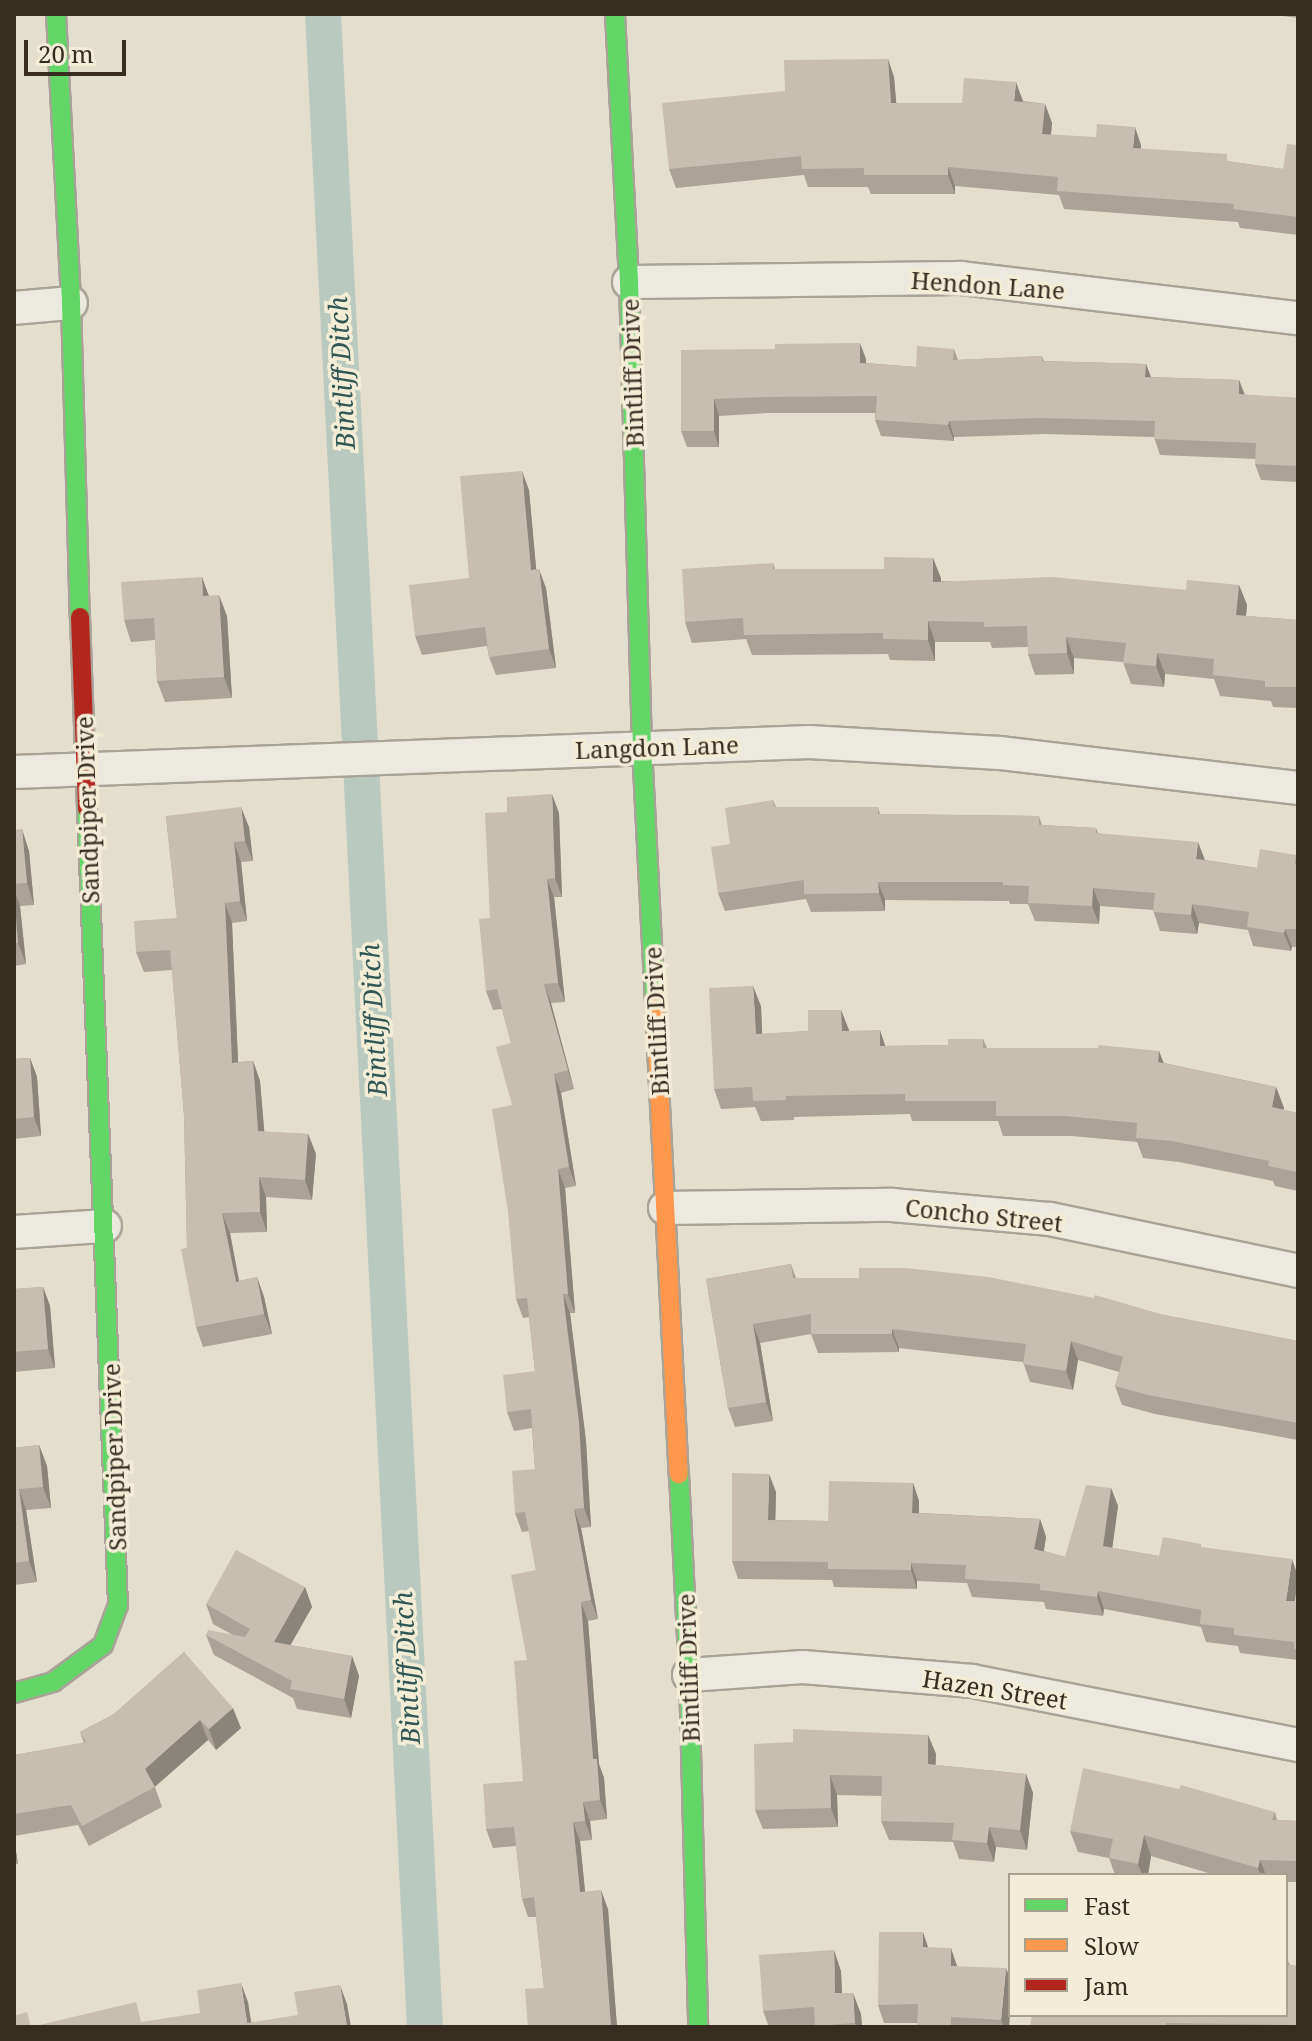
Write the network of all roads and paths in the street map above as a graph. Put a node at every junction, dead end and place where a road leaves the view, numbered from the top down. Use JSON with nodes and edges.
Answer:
{"nodes":[{"id":1,"x":56,"y":14,"type":"edge"},
{"id":2,"x":615,"y":14,"type":"edge"},
{"id":3,"x":629,"y":282,"type":"junction"},
{"id":4,"x":71,"y":303,"type":"junction"},
{"id":5,"x":14,"y":308,"type":"edge"},
{"id":6,"x":1298,"y":318,"type":"edge"},
{"id":7,"x":642,"y":747,"type":"junction"},
{"id":8,"x":85,"y":767,"type":"junction"},
{"id":9,"x":14,"y":772,"type":"edge"},
{"id":10,"x":1298,"y":788,"type":"edge"},
{"id":11,"x":665,"y":1208,"type":"junction"},
{"id":12,"x":105,"y":1226,"type":"junction"},
{"id":13,"x":14,"y":1232,"type":"edge"},
{"id":14,"x":1298,"y":1271,"type":"edge"},
{"id":15,"x":689,"y":1675,"type":"junction"},
{"id":16,"x":14,"y":1693,"type":"edge"},
{"id":17,"x":1298,"y":1745,"type":"edge"},
{"id":18,"x":698,"y":2027,"type":"edge"}],
"edges":[{"from":1,"to":4,"type":"street","name":"Sandpiper Drive"},
{"from":2,"to":3,"type":"street","name":"Bintliff Drive"},
{"from":3,"to":6,"type":"street","name":"Hendon Lane"},
{"from":3,"to":7,"type":"street","name":"Bintliff Drive"},
{"from":4,"to":5,"type":"street"},
{"from":4,"to":8,"type":"street","name":"Sandpiper Drive"},
{"from":7,"to":8,"type":"street","name":"Langdon Lane"},
{"from":7,"to":10,"type":"street","name":"Langdon Lane"},
{"from":7,"to":11,"type":"street","name":"Bintliff Drive"},
{"from":8,"to":9,"type":"street","name":"Langdon Lane"},
{"from":8,"to":12,"type":"street","name":"Sandpiper Drive"},
{"from":11,"to":14,"type":"street","name":"Concho Street"},
{"from":11,"to":15,"type":"street","name":"Bintliff Drive"},
{"from":12,"to":13,"type":"street"},
{"from":12,"to":16,"type":"street","name":"Sandpiper Drive"},
{"from":15,"to":17,"type":"street","name":"Hazen Street"},
{"from":15,"to":18,"type":"street","name":"Bintliff Drive"}]}
